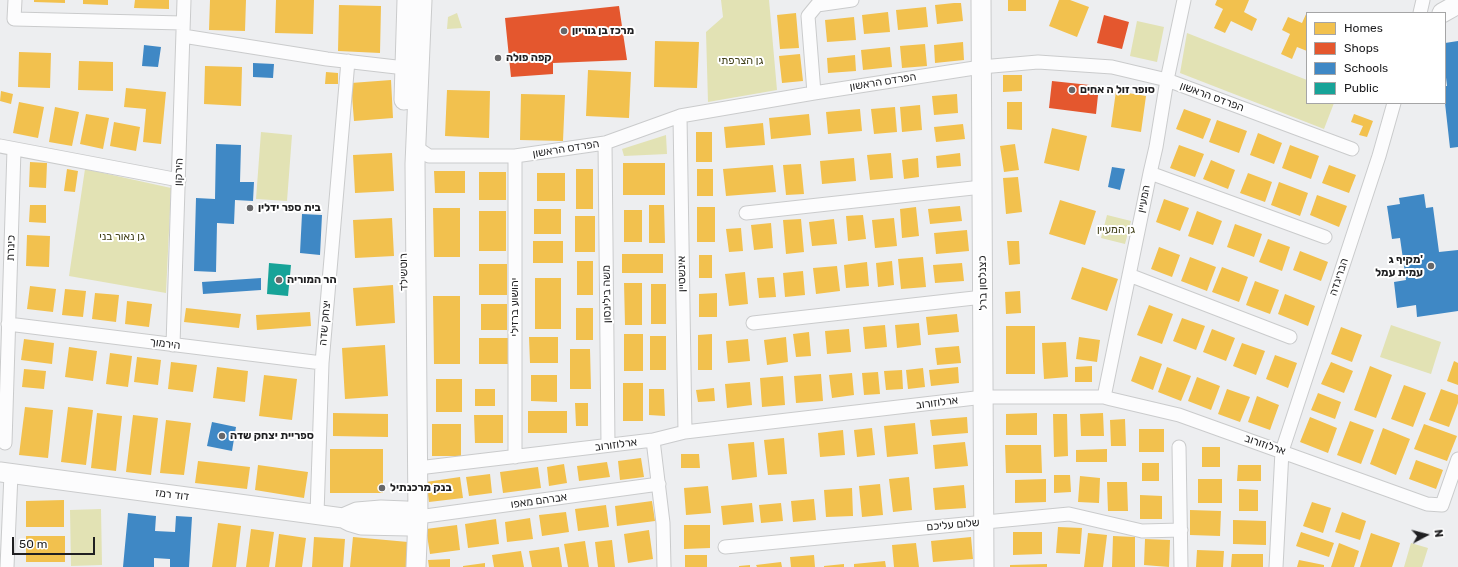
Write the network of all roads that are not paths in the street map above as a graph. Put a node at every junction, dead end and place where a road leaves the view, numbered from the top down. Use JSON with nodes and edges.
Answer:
{"nodes":[{"id":1,"x":15,"y":0,"type":"edge"},
{"id":2,"x":184,"y":0,"type":"edge"},
{"id":3,"x":407,"y":0,"type":"edge"},
{"id":4,"x":422,"y":0,"type":"edge"},
{"id":5,"x":437,"y":0,"type":"edge"},
{"id":6,"x":852,"y":0,"type":"edge"},
{"id":7,"x":981,"y":0,"type":"edge"},
{"id":8,"x":1184,"y":0,"type":"edge"},
{"id":9,"x":1423,"y":0,"type":"edge"},
{"id":10,"x":1458,"y":4,"type":"edge"},
{"id":11,"x":1420,"y":12,"type":"edge"},
{"id":12,"x":1444,"y":12,"type":"edge"},
{"id":13,"x":183,"y":29,"type":"junction"},
{"id":14,"x":419,"y":44,"type":"junction"},
{"id":15,"x":348,"y":61,"type":"junction"},
{"id":16,"x":981,"y":67,"type":"junction"},
{"id":17,"x":405,"y":68,"type":"junction"},
{"id":18,"x":1167,"y":80,"type":"junction"},
{"id":19,"x":814,"y":93,"type":"junction"},
{"id":20,"x":1394,"y":104,"type":"edge"},
{"id":21,"x":680,"y":116,"type":"junction"},
{"id":22,"x":415,"y":139,"type":"junction"},
{"id":23,"x":605,"y":143,"type":"junction"},
{"id":24,"x":0,"y":146,"type":"edge"},
{"id":25,"x":14,"y":149,"type":"junction"},
{"id":26,"x":1352,"y":149,"type":"dead end"},
{"id":27,"x":515,"y":156,"type":"junction"},
{"id":28,"x":1150,"y":172,"type":"junction"},
{"id":29,"x":179,"y":180,"type":"junction"},
{"id":30,"x":982,"y":187,"type":"junction"},
{"id":31,"x":746,"y":213,"type":"dead end"},
{"id":32,"x":1325,"y":237,"type":"dead end"},
{"id":33,"x":1129,"y":275,"type":"junction"},
{"id":34,"x":983,"y":297,"type":"junction"},
{"id":35,"x":754,"y":323,"type":"dead end"},
{"id":36,"x":8,"y":324,"type":"junction"},
{"id":37,"x":1290,"y":337,"type":"dead end"},
{"id":38,"x":173,"y":345,"type":"junction"},
{"id":39,"x":322,"y":363,"type":"junction"},
{"id":40,"x":984,"y":397,"type":"junction"},
{"id":41,"x":1104,"y":397,"type":"junction"},
{"id":42,"x":684,"y":432,"type":"junction"},
{"id":43,"x":653,"y":440,"type":"junction"},
{"id":44,"x":4,"y":443,"type":"dead end"},
{"id":45,"x":608,"y":445,"type":"junction"},
{"id":46,"x":1179,"y":448,"type":"dead end"},
{"id":47,"x":1282,"y":451,"type":"junction"},
{"id":48,"x":515,"y":457,"type":"junction"},
{"id":49,"x":1458,"y":460,"type":"edge"},
{"id":50,"x":418,"y":468,"type":"junction"},
{"id":51,"x":5,"y":473,"type":"edge"},
{"id":52,"x":659,"y":484,"type":"junction"},
{"id":53,"x":317,"y":514,"type":"junction"},
{"id":54,"x":984,"y":523,"type":"junction"},
{"id":55,"x":413,"y":524,"type":"junction"},
{"id":56,"x":1181,"y":530,"type":"junction"},
{"id":57,"x":725,"y":547,"type":"dead end"},
{"id":58,"x":5,"y":562,"type":"edge"},
{"id":59,"x":416,"y":567,"type":"edge"},
{"id":60,"x":664,"y":567,"type":"edge"},
{"id":61,"x":984,"y":567,"type":"edge"},
{"id":62,"x":1181,"y":567,"type":"edge"},
{"id":63,"x":1276,"y":567,"type":"edge"}],
"edges":[{"from":1,"to":13,"type":"street"},
{"from":2,"to":13,"type":"street","name":"הירקון"},
{"from":3,"to":17,"type":"main road","name":"רוטשילד"},
{"from":4,"to":14,"type":"main road","name":"רוטשילד"},
{"from":5,"to":14,"type":"main road"},
{"from":6,"to":19,"type":"street"},
{"from":7,"to":16,"type":"main road","name":"כצנלסון ברל"},
{"from":8,"to":18,"type":"street","name":"המעיין"},
{"from":9,"to":11,"type":"street"},
{"from":10,"to":12,"type":"main road"},
{"from":13,"to":15,"type":"street"},
{"from":13,"to":29,"type":"street","name":"הירקון"},
{"from":14,"to":22,"type":"main road","name":"רוטשילד"},
{"from":15,"to":17,"type":"street"},
{"from":15,"to":39,"type":"street","name":"יצחק שדה"},
{"from":16,"to":18,"type":"street","name":"הפרדס הראשון"},
{"from":16,"to":19,"type":"street","name":"הפרדס הראשון"},
{"from":16,"to":30,"type":"main road","name":"כצנלסון ברל"},
{"from":17,"to":55,"type":"main road","name":"רוטשילד"},
{"from":18,"to":26,"type":"street","name":"הפרדס הראשון"},
{"from":18,"to":28,"type":"street","name":"המעיין"},
{"from":19,"to":21,"type":"street","name":"הפרדס הראשון"},
{"from":20,"to":47,"type":"street","name":"הבריגדה"},
{"from":21,"to":23,"type":"street","name":"הפרדס הראשון"},
{"from":21,"to":42,"type":"street","name":"אינשטיין"},
{"from":22,"to":27,"type":"street","name":"הפרדס הראשון"},
{"from":22,"to":50,"type":"main road","name":"רוטשילד"},
{"from":23,"to":27,"type":"street","name":"הפרדס הראשון"},
{"from":23,"to":45,"type":"street","name":"משה בילינסון"},
{"from":24,"to":25,"type":"street"},
{"from":25,"to":29,"type":"street"},
{"from":25,"to":36,"type":"street","name":"כינרת"},
{"from":27,"to":48,"type":"street","name":"יהושוע ברזילי"},
{"from":28,"to":32,"type":"street"},
{"from":28,"to":33,"type":"street","name":"המעיין"},
{"from":29,"to":38,"type":"street","name":"הירקון"},
{"from":30,"to":31,"type":"street"},
{"from":30,"to":34,"type":"main road","name":"כצנלסון ברל"},
{"from":33,"to":37,"type":"street"},
{"from":33,"to":41,"type":"street","name":"המעיין"},
{"from":34,"to":35,"type":"street"},
{"from":34,"to":40,"type":"main road","name":"כצנלסון ברל"},
{"from":36,"to":38,"type":"street","name":"הירמוך"},
{"from":36,"to":44,"type":"street","name":"כינרת"},
{"from":38,"to":39,"type":"street","name":"הירמוך"},
{"from":39,"to":53,"type":"street","name":"יצחק שדה"},
{"from":40,"to":41,"type":"street","name":"ארלוזורוב"},
{"from":40,"to":42,"type":"street","name":"ארלוזורוב"},
{"from":40,"to":54,"type":"main road","name":"כצנלסון ברל"},
{"from":41,"to":47,"type":"street","name":"ארלוזורוב"},
{"from":42,"to":43,"type":"street","name":"ארלוזורוב"},
{"from":43,"to":45,"type":"street","name":"ארלוזורוב"},
{"from":43,"to":52,"type":"street"},
{"from":45,"to":48,"type":"street","name":"ארלוזורוב"},
{"from":46,"to":56,"type":"street"},
{"from":47,"to":49,"type":"street","name":"ארלוזורוב"},
{"from":47,"to":63,"type":"street","name":"הבריגדה"},
{"from":48,"to":50,"type":"street","name":"ארלוזורוב"},
{"from":50,"to":55,"type":"main road","name":"רוטשילד"},
{"from":51,"to":53,"type":"main road","name":"דוד רמז"},
{"from":51,"to":58,"type":"street"},
{"from":52,"to":55,"type":"street","name":"אברהם מאפו"},
{"from":52,"to":60,"type":"street"},
{"from":53,"to":55,"type":"main road","name":"דוד רמז"},
{"from":54,"to":56,"type":"street","name":"שלום עליכם"},
{"from":54,"to":57,"type":"street","name":"שלום עליכם"},
{"from":54,"to":61,"type":"main road","name":"כצנלסון ברל"},
{"from":55,"to":59,"type":"main road","name":"רוטשילד"},
{"from":56,"to":62,"type":"street"}]}
